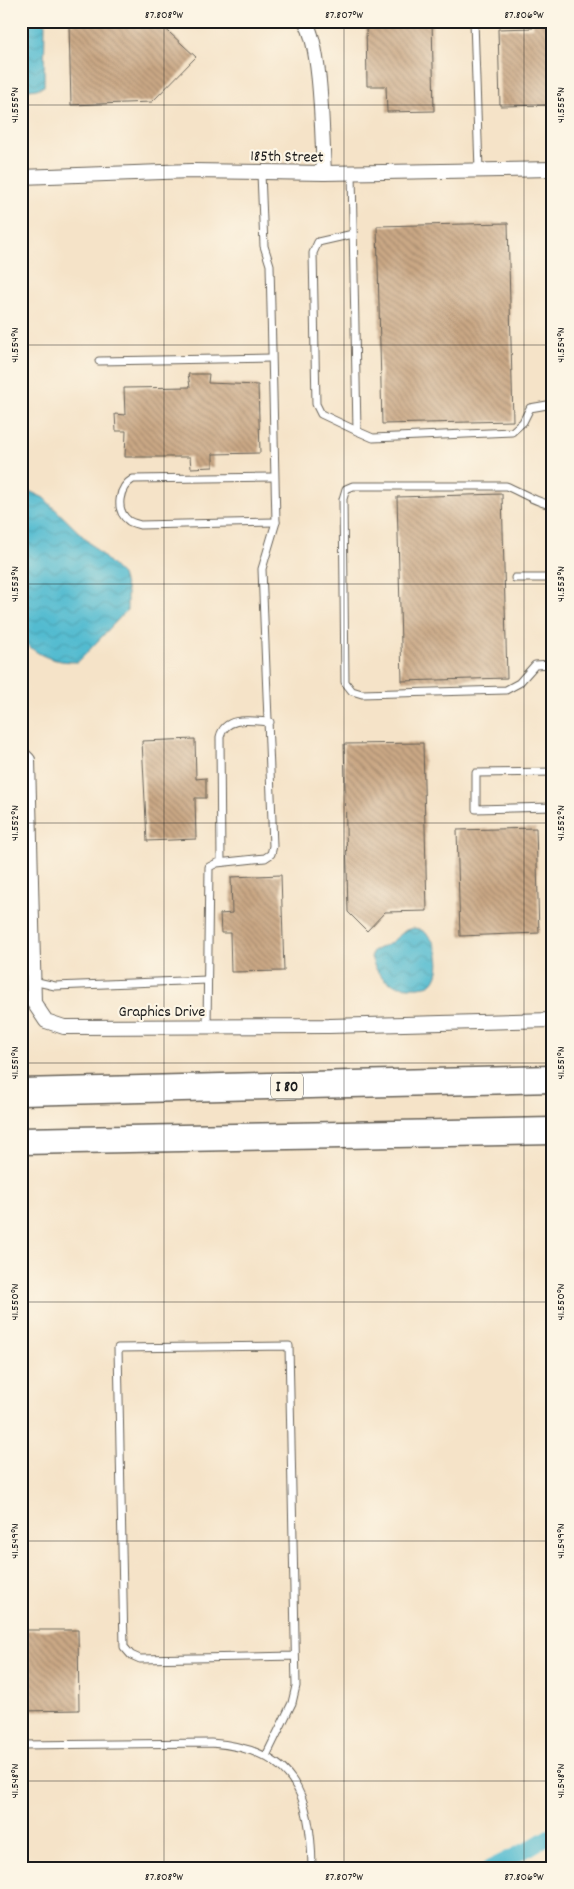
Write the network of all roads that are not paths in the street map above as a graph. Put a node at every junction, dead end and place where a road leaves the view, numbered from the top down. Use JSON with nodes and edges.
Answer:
{"nodes":[{"id":1,"x":474,"y":21,"type":"edge"},
{"id":2,"x":310,"y":23,"type":"edge"},
{"id":3,"x":553,"y":169,"type":"edge"},
{"id":4,"x":479,"y":170,"type":"junction"},
{"id":5,"x":261,"y":173,"type":"junction"},
{"id":6,"x":352,"y":173,"type":"junction"},
{"id":7,"x":324,"y":174,"type":"junction"},
{"id":8,"x":21,"y":177,"type":"edge"},
{"id":9,"x":353,"y":234,"type":"junction"},
{"id":10,"x":271,"y":358,"type":"junction"},
{"id":11,"x":99,"y":361,"type":"dead end"},
{"id":12,"x":553,"y":404,"type":"edge"},
{"id":13,"x":358,"y":431,"type":"junction"},
{"id":14,"x":274,"y":477,"type":"junction"},
{"id":15,"x":553,"y":505,"type":"edge"},
{"id":16,"x":276,"y":522,"type":"junction"},
{"id":17,"x":515,"y":578,"type":"dead end"},
{"id":18,"x":553,"y":578,"type":"edge"},
{"id":19,"x":553,"y":664,"type":"edge"},
{"id":20,"x":270,"y":722,"type":"junction"},
{"id":21,"x":21,"y":753,"type":"edge"},
{"id":22,"x":553,"y":772,"type":"edge"},
{"id":23,"x":553,"y":807,"type":"edge"},
{"id":24,"x":26,"y":860,"type":"edge"},
{"id":25,"x":221,"y":862,"type":"junction"},
{"id":26,"x":26,"y":904,"type":"edge"},
{"id":27,"x":207,"y":980,"type":"junction"},
{"id":28,"x":33,"y":981,"type":"junction"},
{"id":29,"x":27,"y":1003,"type":"edge"},
{"id":30,"x":553,"y":1020,"type":"edge"},
{"id":31,"x":207,"y":1027,"type":"junction"},
{"id":32,"x":553,"y":1079,"type":"edge"},
{"id":33,"x":21,"y":1092,"type":"edge"},
{"id":34,"x":553,"y":1131,"type":"edge"},
{"id":35,"x":21,"y":1141,"type":"edge"},
{"id":36,"x":295,"y":1656,"type":"junction"},
{"id":37,"x":21,"y":1745,"type":"edge"},
{"id":38,"x":266,"y":1756,"type":"junction"},
{"id":39,"x":312,"y":1868,"type":"edge"}],
"edges":[{"from":1,"to":4,"type":"lane"},
{"from":2,"to":7,"type":"street"},
{"from":3,"to":4,"type":"street","name":"185th Street"},
{"from":4,"to":6,"type":"street","name":"185th Street"},
{"from":5,"to":7,"type":"street","name":"185th Street"},
{"from":5,"to":8,"type":"street","name":"185th Street"},
{"from":5,"to":10,"type":"lane"},
{"from":6,"to":7,"type":"street","name":"185th Street"},
{"from":6,"to":9,"type":"lane"},
{"from":9,"to":13,"type":"lane"},
{"from":9,"to":13,"type":"lane"},
{"from":10,"to":11,"type":"lane"},
{"from":10,"to":14,"type":"lane"},
{"from":12,"to":13,"type":"lane"},
{"from":14,"to":16,"type":"lane"},
{"from":14,"to":16,"type":"lane"},
{"from":15,"to":19,"type":"lane"},
{"from":16,"to":20,"type":"lane"},
{"from":17,"to":18,"type":"lane"},
{"from":20,"to":25,"type":"lane"},
{"from":20,"to":25,"type":"lane"},
{"from":21,"to":24,"type":"street","name":"Graphics Drive"},
{"from":22,"to":23,"type":"lane"},
{"from":24,"to":26,"type":"street","name":"Graphics Drive"},
{"from":25,"to":27,"type":"lane"},
{"from":26,"to":28,"type":"street","name":"Graphics Drive"},
{"from":27,"to":28,"type":"lane"},
{"from":27,"to":31,"type":"lane"},
{"from":28,"to":29,"type":"street","name":"Graphics Drive"},
{"from":29,"to":31,"type":"street","name":"Graphics Drive"},
{"from":30,"to":31,"type":"street","name":"Graphics Drive"},
{"from":32,"to":33,"type":"highway","number":"I 80"},
{"from":34,"to":35,"type":"highway"},
{"from":36,"to":36,"type":"lane"},
{"from":36,"to":38,"type":"lane"},
{"from":37,"to":38,"type":"lane"},
{"from":38,"to":39,"type":"lane"}]}
